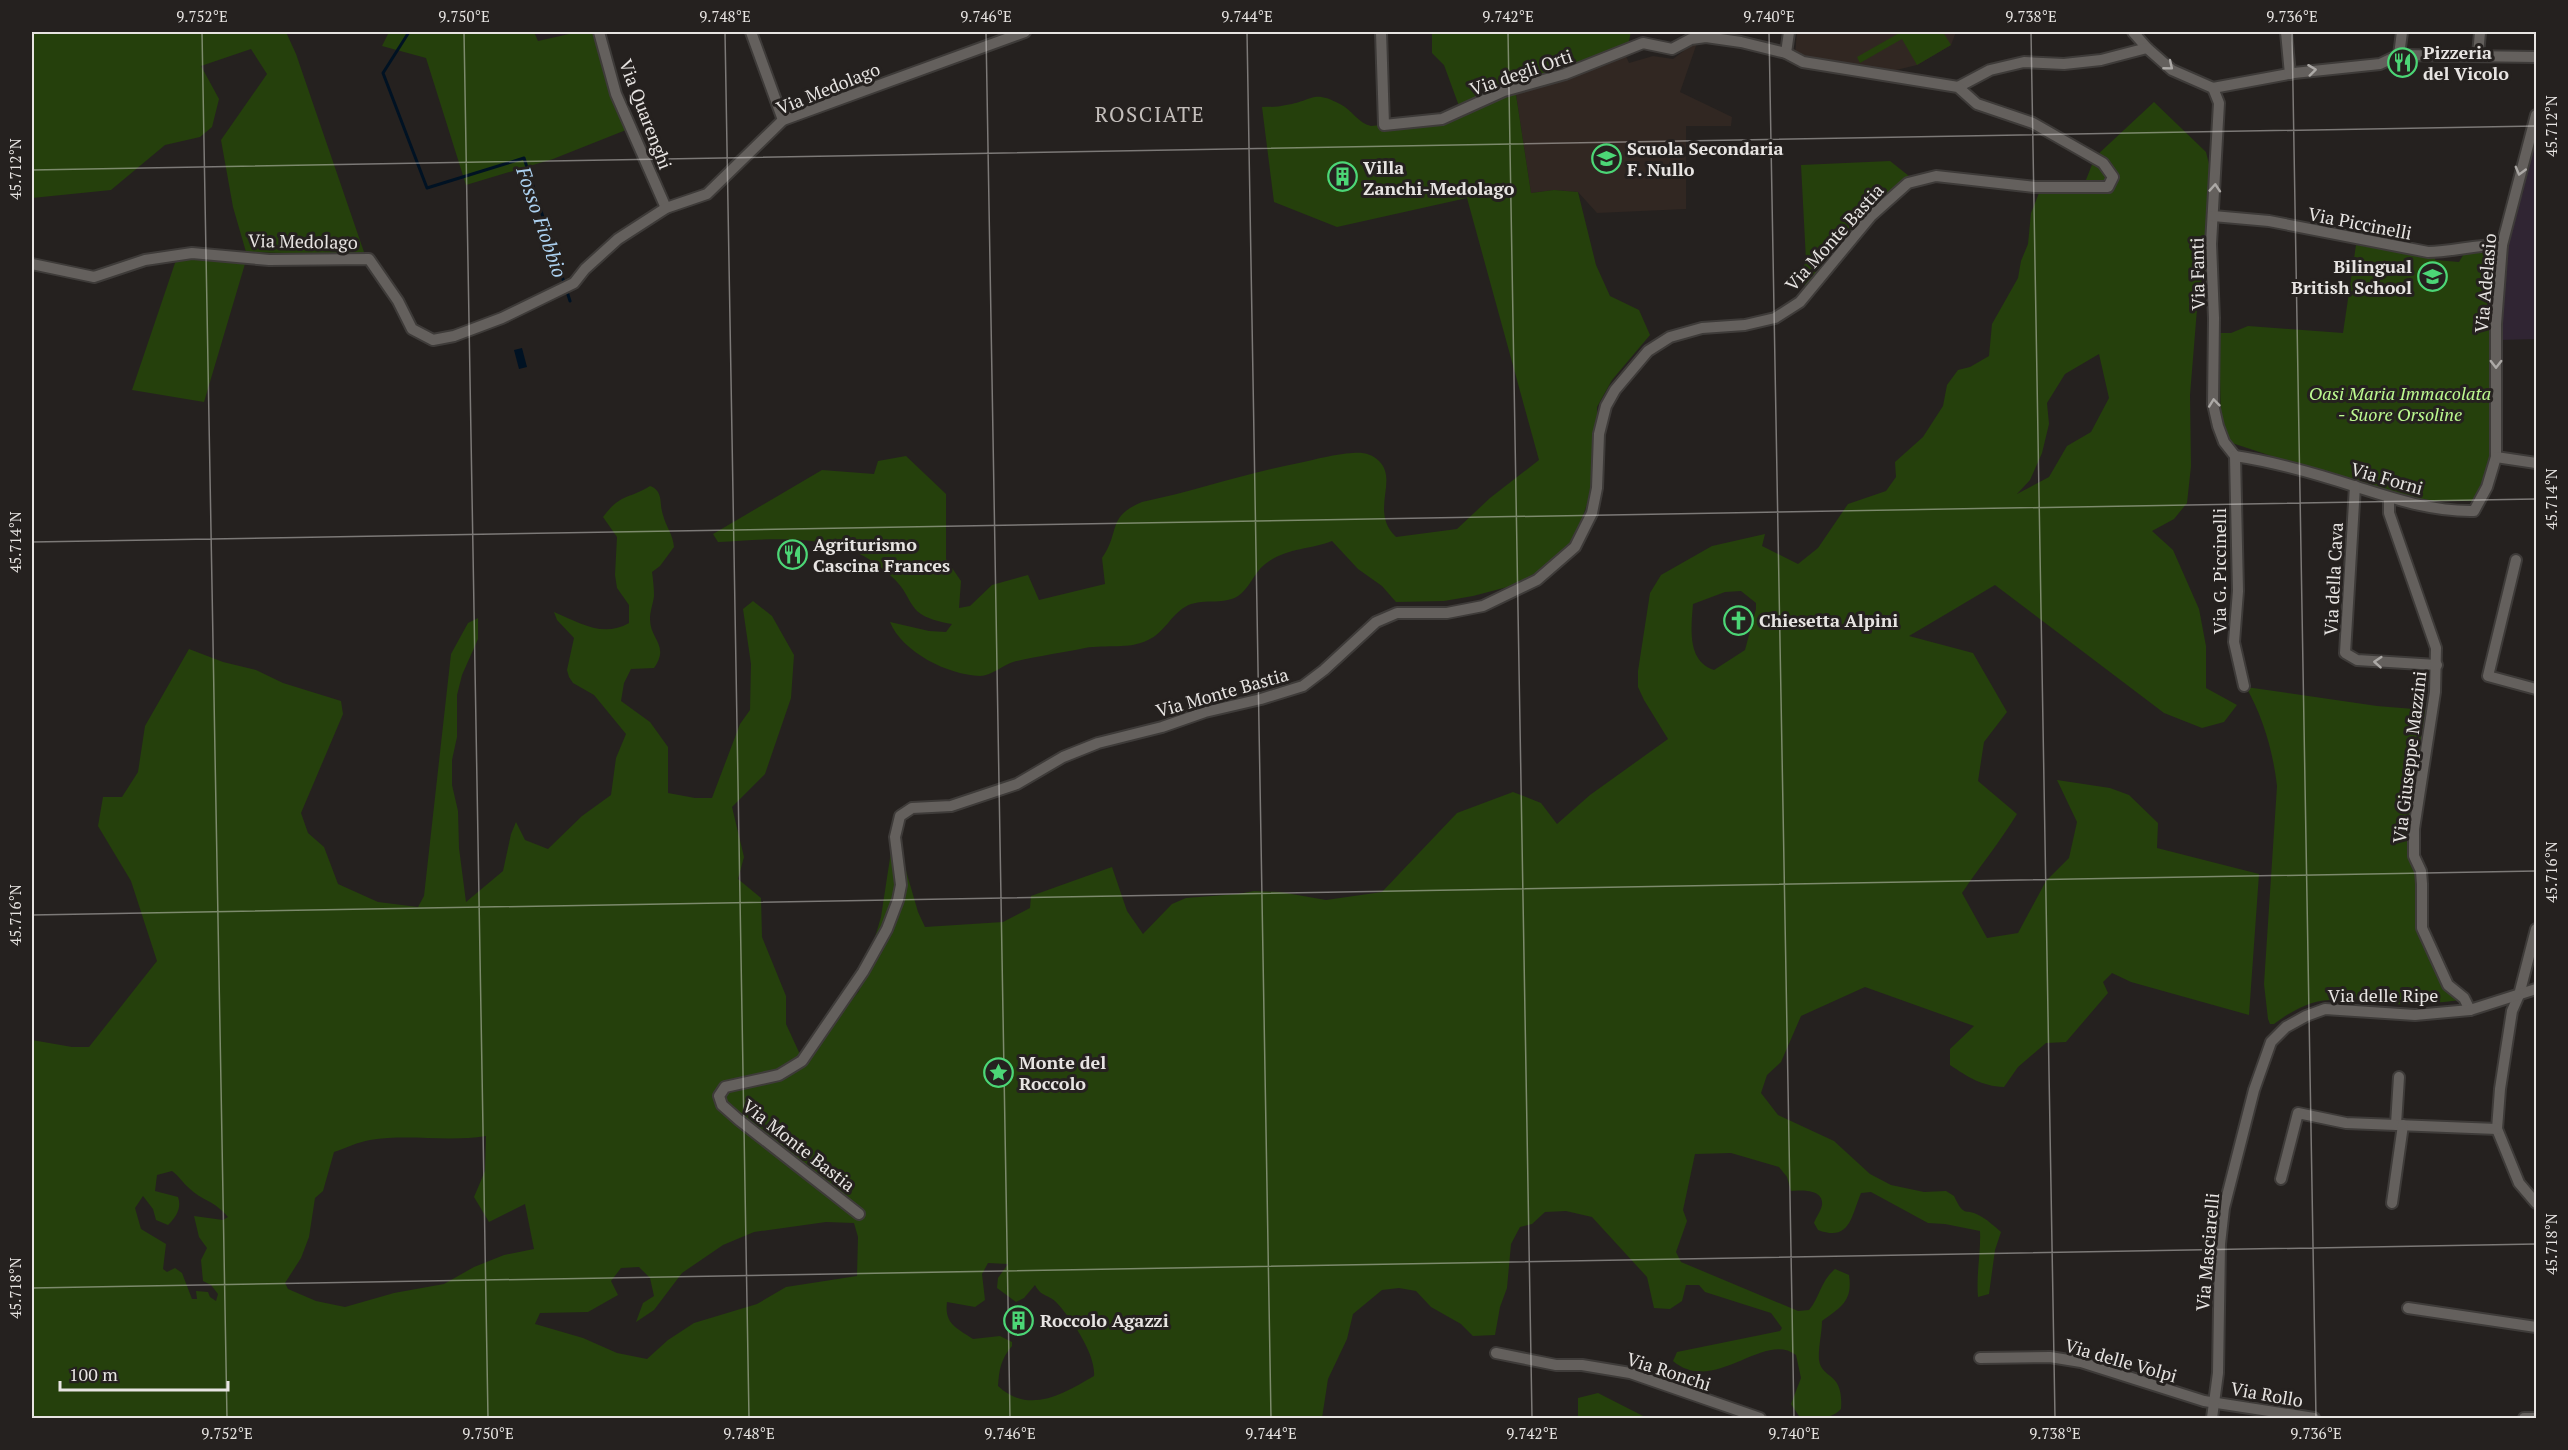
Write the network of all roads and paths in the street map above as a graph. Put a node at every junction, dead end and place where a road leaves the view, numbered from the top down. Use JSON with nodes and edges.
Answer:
{"nodes":[{"id":1,"x":599,"y":32,"type":"edge"},
{"id":2,"x":751,"y":32,"type":"edge"},
{"id":3,"x":1025,"y":32,"type":"edge"},
{"id":4,"x":1381,"y":32,"type":"edge"},
{"id":5,"x":1789,"y":32,"type":"edge"},
{"id":6,"x":2133,"y":32,"type":"edge"},
{"id":7,"x":2286,"y":32,"type":"edge"},
{"id":8,"x":2402,"y":32,"type":"edge"},
{"id":9,"x":2480,"y":32,"type":"edge"},
{"id":10,"x":2147,"y":48,"type":"junction"},
{"id":11,"x":1786,"y":54,"type":"junction"},
{"id":12,"x":2398,"y":55,"type":"junction"},
{"id":13,"x":2478,"y":55,"type":"junction"},
{"id":14,"x":2536,"y":57,"type":"edge"},
{"id":15,"x":2290,"y":74,"type":"junction"},
{"id":16,"x":1958,"y":87,"type":"junction"},
{"id":17,"x":2213,"y":88,"type":"junction"},
{"id":18,"x":2536,"y":115,"type":"edge"},
{"id":19,"x":783,"y":120,"type":"junction"},
{"id":20,"x":666,"y":208,"type":"junction"},
{"id":21,"x":2213,"y":216,"type":"junction"},
{"id":22,"x":2502,"y":245,"type":"junction"},
{"id":23,"x":32,"y":264,"type":"edge"},
{"id":24,"x":2235,"y":456,"type":"junction"},
{"id":25,"x":2496,"y":457,"type":"junction"},
{"id":26,"x":2536,"y":463,"type":"edge"},
{"id":27,"x":2355,"y":486,"type":"junction"},
{"id":28,"x":2389,"y":499,"type":"junction"},
{"id":29,"x":2516,"y":560,"type":"dead end"},
{"id":30,"x":2436,"y":665,"type":"junction"},
{"id":31,"x":2244,"y":686,"type":"dead end"},
{"id":32,"x":2536,"y":689,"type":"edge"},
{"id":33,"x":2536,"y":929,"type":"edge"},
{"id":34,"x":2536,"y":989,"type":"edge"},
{"id":35,"x":2519,"y":995,"type":"junction"},
{"id":36,"x":2470,"y":1010,"type":"junction"},
{"id":37,"x":2399,"y":1077,"type":"dead end"},
{"id":38,"x":2254,"y":1090,"type":"joint"},
{"id":39,"x":2399,"y":1125,"type":"junction"},
{"id":40,"x":2498,"y":1130,"type":"junction"},
{"id":41,"x":2281,"y":1179,"type":"dead end"},
{"id":42,"x":2392,"y":1203,"type":"dead end"},
{"id":43,"x":2536,"y":1203,"type":"edge"},
{"id":44,"x":859,"y":1214,"type":"dead end"},
{"id":45,"x":2408,"y":1308,"type":"dead end"},
{"id":46,"x":2536,"y":1327,"type":"edge"},
{"id":47,"x":1496,"y":1353,"type":"dead end"},
{"id":48,"x":1980,"y":1358,"type":"dead end"},
{"id":49,"x":2216,"y":1402,"type":"junction"},
{"id":50,"x":2536,"y":1418,"type":"edge"},
{"id":51,"x":1760,"y":1419,"type":"edge"},
{"id":52,"x":2212,"y":1419,"type":"edge"},
{"id":53,"x":2314,"y":1419,"type":"edge"},
{"id":54,"x":2524,"y":1419,"type":"edge"}],
"edges":[{"from":1,"to":20,"type":"street","name":"Via Quarenghi"},
{"from":2,"to":19,"type":"street"},
{"from":3,"to":19,"type":"street","name":"Via Medolago"},
{"from":4,"to":11,"type":"street","name":"Via degli Orti"},
{"from":5,"to":11,"type":"street"},
{"from":6,"to":10,"type":"street"},
{"from":7,"to":15,"type":"street"},
{"from":8,"to":12,"type":"street"},
{"from":9,"to":13,"type":"street"},
{"from":10,"to":16,"type":"street"},
{"from":10,"to":17,"type":"street","one_way":true},
{"from":11,"to":16,"type":"street","name":"Via degli Orti"},
{"from":12,"to":13,"type":"street"},
{"from":15,"to":12,"type":"street","one_way":true},
{"from":13,"to":14,"type":"street"},
{"from":15,"to":17,"type":"street"},
{"from":16,"to":44,"type":"street","name":"Via Monte Bastia"},
{"from":21,"to":17,"type":"street","name":"Via Fanti","one_way":true},
{"from":18,"to":22,"type":"street","name":"Via Adelasio","one_way":true},
{"from":19,"to":20,"type":"street","name":"Via Medolago"},
{"from":20,"to":23,"type":"street","name":"Via Medolago"},
{"from":21,"to":22,"type":"street","name":"Via Piccinelli"},
{"from":24,"to":21,"type":"street","name":"Via Fanti","one_way":true},
{"from":22,"to":25,"type":"street","name":"Via Adelasio","one_way":true},
{"from":24,"to":27,"type":"street","name":"Via Forni"},
{"from":24,"to":31,"type":"street","name":"Via G. Piccinelli"},
{"from":25,"to":26,"type":"street"},
{"from":25,"to":28,"type":"street","name":"Via Forni"},
{"from":27,"to":28,"type":"street","name":"Via Forni"},
{"from":30,"to":27,"type":"street","name":"Via della Cava","one_way":true},
{"from":28,"to":30,"type":"street","name":"Via Giuseppe Mazzini"},
{"from":29,"to":32,"type":"street"},
{"from":30,"to":36,"type":"street","name":"Via Giuseppe Mazzini"},
{"from":33,"to":35,"type":"street"},
{"from":34,"to":35,"type":"street","name":"Via delle Ripe"},
{"from":35,"to":36,"type":"street","name":"Via delle Ripe"},
{"from":35,"to":40,"type":"street"},
{"from":36,"to":38,"type":"street","name":"Via delle Ripe"},
{"from":37,"to":39,"type":"street"},
{"from":38,"to":49,"type":"street","name":"Via Masciarelli"},
{"from":39,"to":40,"type":"street"},
{"from":39,"to":41,"type":"street"},
{"from":39,"to":42,"type":"street"},
{"from":40,"to":43,"type":"street"},
{"from":45,"to":46,"type":"street"},
{"from":47,"to":51,"type":"street","name":"Via Ronchi"},
{"from":48,"to":49,"type":"street","name":"Via delle Volpi"},
{"from":49,"to":52,"type":"street","name":"Via Masciarelli"},
{"from":49,"to":53,"type":"street","name":"Via Rollo"},
{"from":50,"to":54,"type":"street"}]}
